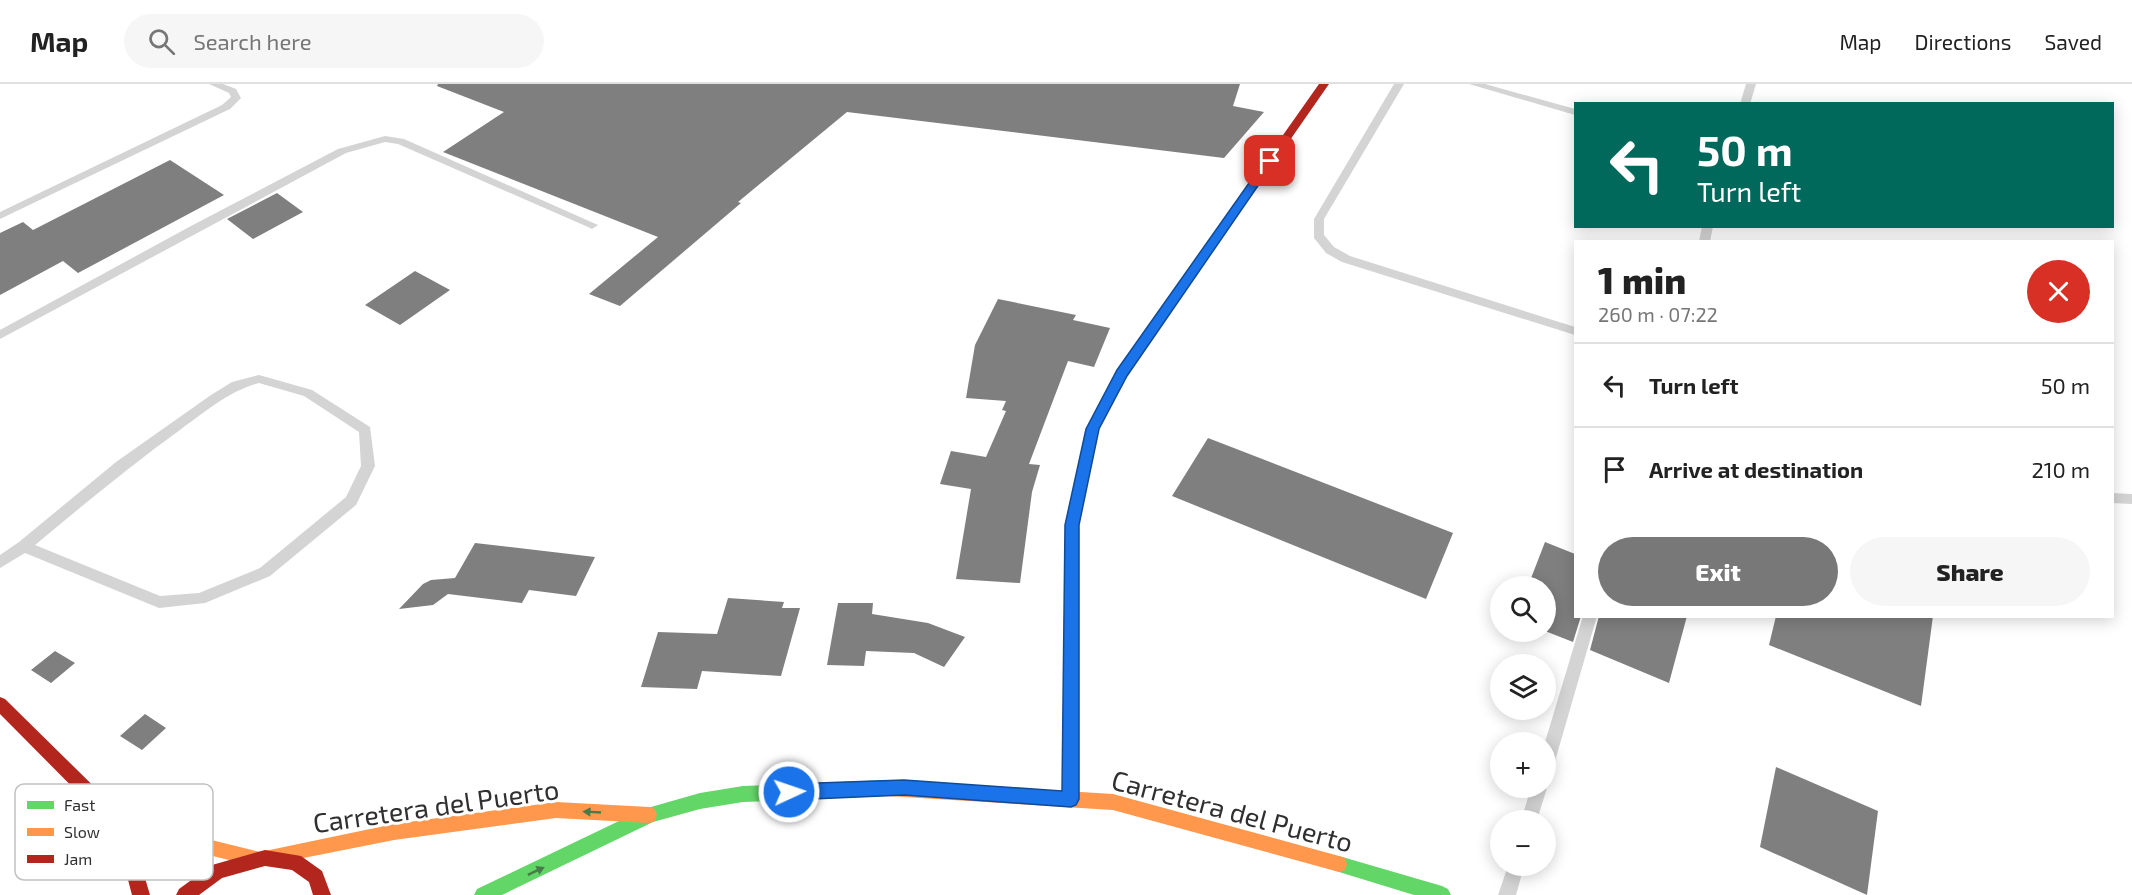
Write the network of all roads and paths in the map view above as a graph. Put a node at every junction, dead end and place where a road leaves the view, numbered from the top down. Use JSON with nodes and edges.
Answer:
{"nodes":[{"id":1,"x":214,"y":84,"type":"edge"},
{"id":2,"x":1323,"y":84,"type":"edge"},
{"id":3,"x":1399,"y":84,"type":"edge"},
{"id":4,"x":1474,"y":84,"type":"edge"},
{"id":5,"x":1751,"y":84,"type":"edge"},
{"id":6,"x":1746,"y":102,"type":"edge"},
{"id":7,"x":1574,"y":111,"type":"edge"},
{"id":8,"x":0,"y":216,"type":"edge"},
{"id":9,"x":592,"y":225,"type":"dead end"},
{"id":10,"x":1574,"y":331,"type":"edge"},
{"id":11,"x":0,"y":335,"type":"edge"},
{"id":12,"x":2114,"y":498,"type":"edge"},
{"id":13,"x":2132,"y":498,"type":"edge"},
{"id":14,"x":24,"y":546,"type":"junction"},
{"id":15,"x":0,"y":562,"type":"edge"},
{"id":16,"x":1589,"y":618,"type":"edge"},
{"id":17,"x":0,"y":704,"type":"edge"},
{"id":18,"x":1556,"y":732,"type":"edge"},
{"id":19,"x":80,"y":784,"type":"edge"},
{"id":20,"x":1071,"y":799,"type":"junction"},
{"id":21,"x":650,"y":815,"type":"junction"},
{"id":22,"x":213,"y":847,"type":"edge"},
{"id":23,"x":261,"y":858,"type":"junction"},
{"id":24,"x":213,"y":875,"type":"edge"},
{"id":25,"x":1513,"y":876,"type":"edge"},
{"id":26,"x":137,"y":880,"type":"edge"},
{"id":27,"x":206,"y":880,"type":"edge"},
{"id":28,"x":141,"y":895,"type":"edge"},
{"id":29,"x":185,"y":895,"type":"edge"},
{"id":30,"x":322,"y":895,"type":"edge"},
{"id":31,"x":483,"y":895,"type":"edge"},
{"id":32,"x":1442,"y":895,"type":"edge"},
{"id":33,"x":1507,"y":895,"type":"edge"}],
"edges":[{"from":1,"to":8,"type":"lane"},
{"from":2,"to":20,"type":"main road"},
{"from":3,"to":10,"type":"lane"},
{"from":4,"to":7,"type":"lane"},
{"from":5,"to":6,"type":"lane"},
{"from":9,"to":11,"type":"lane"},
{"from":12,"to":13,"type":"lane"},
{"from":14,"to":14,"type":"lane"},
{"from":14,"to":15,"type":"lane"},
{"from":16,"to":18,"type":"lane"},
{"from":17,"to":19,"type":"main road"},
{"from":20,"to":21,"type":"main road","name":"Carretera del Puerto"},
{"from":20,"to":32,"type":"main road","name":"Carretera del Puerto"},
{"from":21,"to":23,"type":"main road","name":"Carretera del Puerto","one_way":true},
{"from":31,"to":21,"type":"main road","name":"Carretera del Puerto","one_way":true},
{"from":22,"to":23,"type":"main road"},
{"from":23,"to":24,"type":"main road","name":"Carretera del Puerto"},
{"from":23,"to":30,"type":"main road"},
{"from":25,"to":33,"type":"lane"},
{"from":26,"to":28,"type":"main road"},
{"from":27,"to":29,"type":"main road","name":"Carretera del Puerto"}]}
